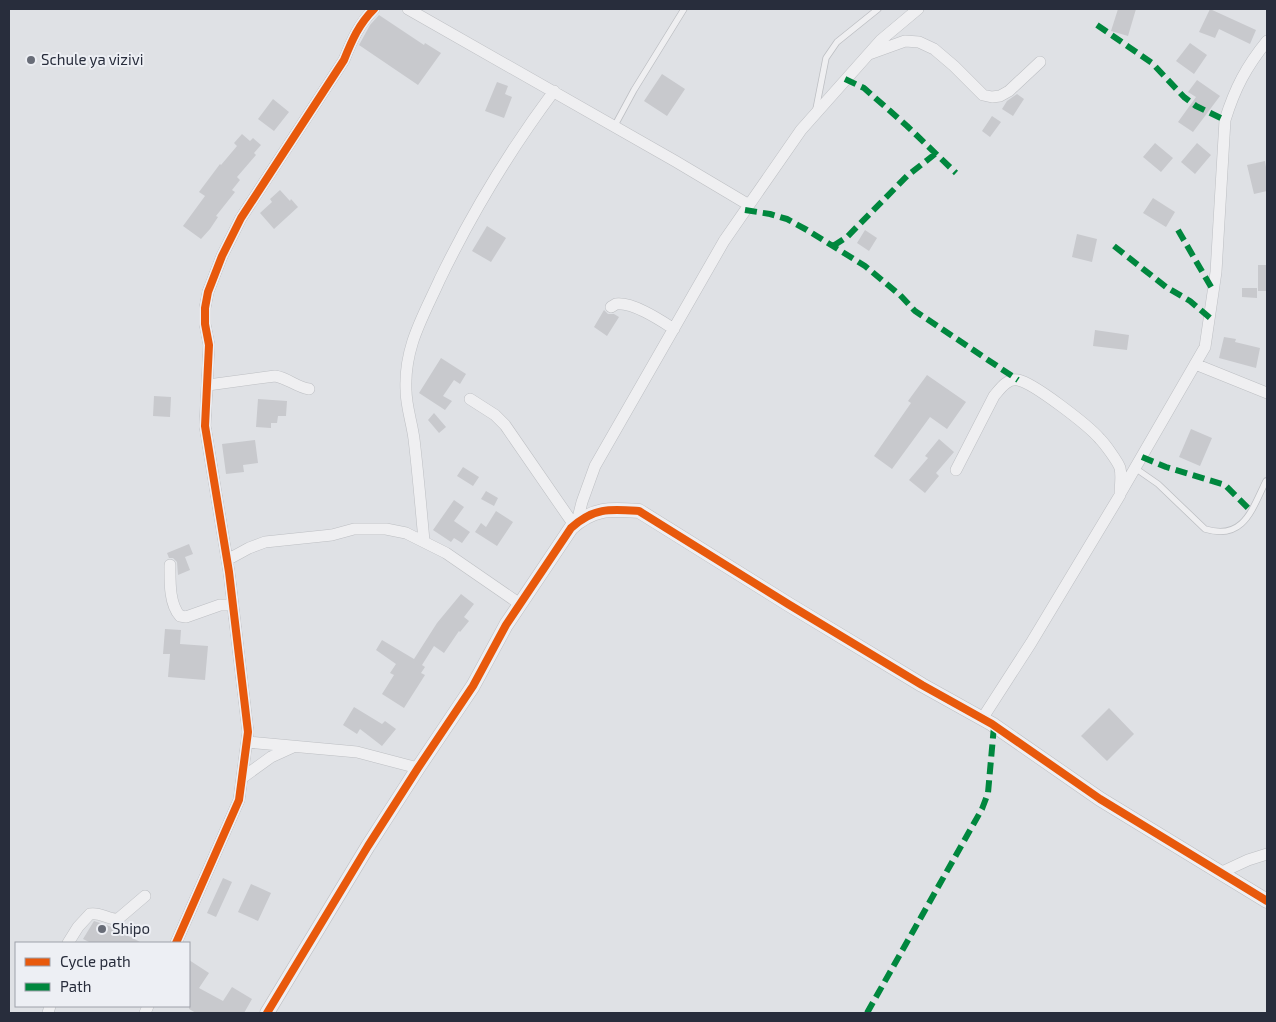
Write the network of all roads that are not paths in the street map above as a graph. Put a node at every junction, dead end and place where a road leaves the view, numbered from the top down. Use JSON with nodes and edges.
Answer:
{"nodes":[{"id":1,"x":374,"y":9,"type":"edge"},
{"id":2,"x":408,"y":9,"type":"edge"},
{"id":3,"x":684,"y":9,"type":"edge"},
{"id":4,"x":878,"y":9,"type":"edge"},
{"id":5,"x":918,"y":9,"type":"edge"},
{"id":6,"x":1267,"y":41,"type":"edge"},
{"id":7,"x":867,"y":55,"type":"junction"},
{"id":8,"x":1040,"y":62,"type":"dead end"},
{"id":9,"x":554,"y":91,"type":"junction"},
{"id":10,"x":815,"y":114,"type":"junction"},
{"id":11,"x":614,"y":127,"type":"junction"},
{"id":12,"x":749,"y":205,"type":"junction"},
{"id":13,"x":611,"y":308,"type":"dead end"},
{"id":14,"x":674,"y":329,"type":"junction"},
{"id":15,"x":1196,"y":364,"type":"junction"},
{"id":16,"x":208,"y":384,"type":"junction"},
{"id":17,"x":309,"y":389,"type":"dead end"},
{"id":18,"x":1267,"y":393,"type":"edge"},
{"id":19,"x":470,"y":399,"type":"dead end"},
{"id":20,"x":1135,"y":468,"type":"junction"},
{"id":21,"x":956,"y":470,"type":"dead end"},
{"id":22,"x":1266,"y":481,"type":"dead end"},
{"id":23,"x":1120,"y":495,"type":"junction"},
{"id":24,"x":576,"y":523,"type":"junction"},
{"id":25,"x":424,"y":541,"type":"junction"},
{"id":26,"x":227,"y":560,"type":"junction"},
{"id":27,"x":170,"y":566,"type":"dead end"},
{"id":28,"x":520,"y":604,"type":"junction"},
{"id":29,"x":233,"y":605,"type":"junction"},
{"id":30,"x":982,"y":719,"type":"junction"},
{"id":31,"x":247,"y":742,"type":"junction"},
{"id":32,"x":294,"y":747,"type":"junction"},
{"id":33,"x":418,"y":768,"type":"junction"},
{"id":34,"x":242,"y":778,"type":"junction"},
{"id":35,"x":1267,"y":854,"type":"edge"},
{"id":36,"x":1220,"y":873,"type":"junction"},
{"id":37,"x":145,"y":896,"type":"dead end"},
{"id":38,"x":1267,"y":901,"type":"edge"},
{"id":39,"x":69,"y":942,"type":"edge"},
{"id":40,"x":176,"y":942,"type":"edge"},
{"id":41,"x":267,"y":1013,"type":"edge"}],
"edges":[{"from":1,"to":16,"type":"street"},
{"from":2,"to":9,"type":"street"},
{"from":3,"to":11,"type":"lane"},
{"from":4,"to":10,"type":"lane"},
{"from":5,"to":7,"type":"street"},
{"from":6,"to":15,"type":"street"},
{"from":7,"to":8,"type":"street"},
{"from":7,"to":10,"type":"street"},
{"from":9,"to":11,"type":"street"},
{"from":9,"to":25,"type":"street"},
{"from":10,"to":12,"type":"street"},
{"from":11,"to":12,"type":"street"},
{"from":12,"to":14,"type":"street"},
{"from":13,"to":14,"type":"street"},
{"from":14,"to":24,"type":"street"},
{"from":15,"to":18,"type":"street"},
{"from":15,"to":20,"type":"street"},
{"from":16,"to":17,"type":"street"},
{"from":16,"to":26,"type":"street"},
{"from":19,"to":24,"type":"street"},
{"from":20,"to":22,"type":"lane"},
{"from":20,"to":23,"type":"street"},
{"from":21,"to":23,"type":"street"},
{"from":23,"to":30,"type":"street"},
{"from":24,"to":28,"type":"street"},
{"from":24,"to":30,"type":"street"},
{"from":25,"to":26,"type":"street"},
{"from":25,"to":28,"type":"street"},
{"from":26,"to":29,"type":"street"},
{"from":27,"to":29,"type":"street"},
{"from":28,"to":33,"type":"street"},
{"from":29,"to":31,"type":"street"},
{"from":30,"to":36,"type":"street"},
{"from":31,"to":32,"type":"street"},
{"from":31,"to":34,"type":"street"},
{"from":32,"to":33,"type":"street"},
{"from":32,"to":34,"type":"street"},
{"from":33,"to":41,"type":"street"},
{"from":34,"to":40,"type":"street"},
{"from":35,"to":36,"type":"street"},
{"from":36,"to":38,"type":"street"},
{"from":37,"to":39,"type":"street"}]}
